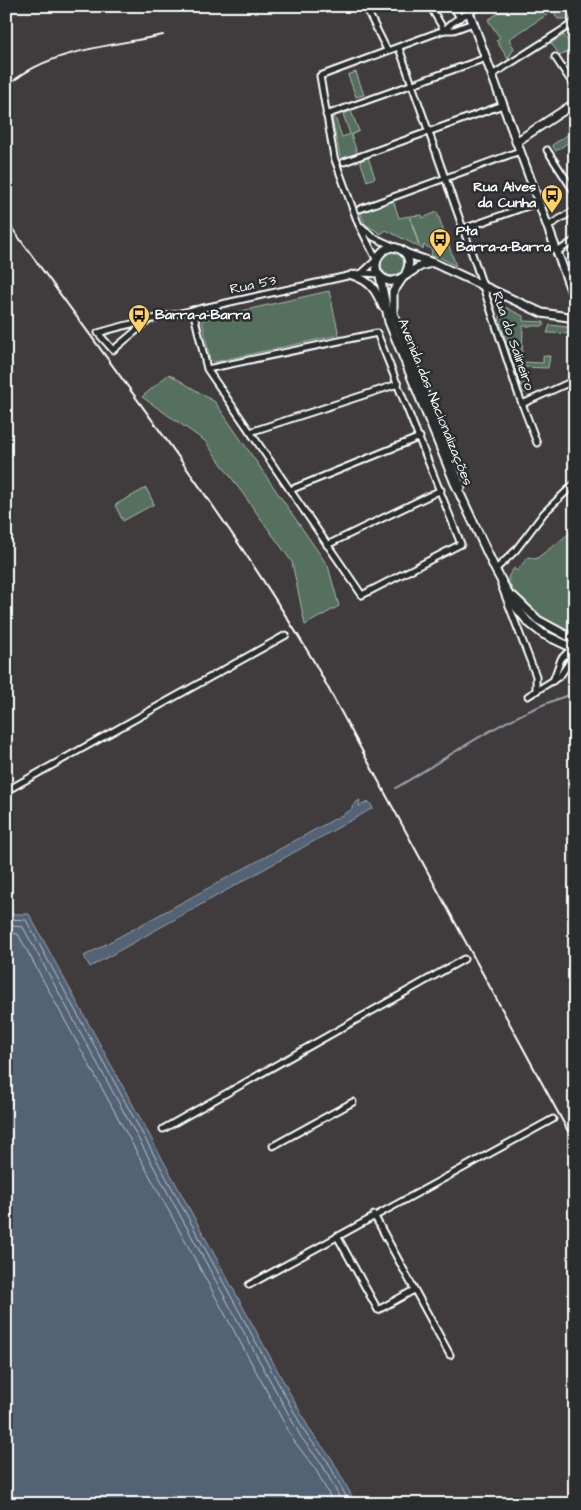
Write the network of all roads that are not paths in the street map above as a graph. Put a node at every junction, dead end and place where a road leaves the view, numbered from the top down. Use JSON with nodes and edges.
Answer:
{"nodes":[{"id":1,"x":364,"y":6,"type":"edge"},
{"id":2,"x":430,"y":6,"type":"edge"},
{"id":3,"x":453,"y":6,"type":"edge"},
{"id":4,"x":479,"y":6,"type":"edge"},
{"id":5,"x":469,"y":12,"type":"junction"},
{"id":6,"x":460,"y":18,"type":"junction"},
{"id":7,"x":575,"y":22,"type":"edge"},
{"id":8,"x":473,"y":23,"type":"junction"},
{"id":9,"x":444,"y":30,"type":"junction"},
{"id":10,"x":399,"y":48,"type":"junction"},
{"id":11,"x":387,"y":50,"type":"junction"},
{"id":12,"x":554,"y":57,"type":"dead end"},
{"id":13,"x":486,"y":58,"type":"junction"},
{"id":14,"x":492,"y":75,"type":"junction"},
{"id":15,"x":412,"y":84,"type":"junction"},
{"id":16,"x":575,"y":87,"type":"edge"},
{"id":17,"x":575,"y":104,"type":"edge"},
{"id":18,"x":503,"y":105,"type":"junction"},
{"id":19,"x":326,"y":116,"type":"junction"},
{"id":20,"x":429,"y":132,"type":"junction"},
{"id":21,"x":516,"y":142,"type":"junction"},
{"id":22,"x":547,"y":150,"type":"dead end"},
{"id":23,"x":520,"y":151,"type":"junction"},
{"id":24,"x":344,"y":162,"type":"dead end"},
{"id":25,"x":445,"y":178,"type":"junction"},
{"id":26,"x":575,"y":193,"type":"edge"},
{"id":27,"x":539,"y":202,"type":"junction"},
{"id":28,"x":360,"y":209,"type":"dead end"},
{"id":29,"x":575,"y":210,"type":"edge"},
{"id":30,"x":358,"y":223,"type":"junction"},
{"id":31,"x":548,"y":226,"type":"junction"},
{"id":32,"x":464,"y":229,"type":"junction"},
{"id":33,"x":575,"y":240,"type":"edge"},
{"id":34,"x":396,"y":248,"type":"junction"},
{"id":35,"x":557,"y":252,"type":"junction"},
{"id":36,"x":405,"y":253,"type":"junction"},
{"id":37,"x":376,"y":260,"type":"junction"},
{"id":38,"x":436,"y":264,"type":"junction"},
{"id":39,"x":363,"y":273,"type":"junction"},
{"id":40,"x":352,"y":275,"type":"junction"},
{"id":41,"x":380,"y":275,"type":"junction"},
{"id":42,"x":405,"y":275,"type":"junction"},
{"id":43,"x":482,"y":286,"type":"junction"},
{"id":44,"x":575,"y":301,"type":"edge"},
{"id":45,"x":193,"y":310,"type":"junction"},
{"id":46,"x":386,"y":316,"type":"junction"},
{"id":47,"x":575,"y":318,"type":"edge"},
{"id":48,"x":149,"y":320,"type":"junction"},
{"id":49,"x":207,"y":369,"type":"junction"},
{"id":50,"x":575,"y":380,"type":"edge"},
{"id":51,"x":398,"y":384,"type":"junction"},
{"id":52,"x":522,"y":404,"type":"junction"},
{"id":53,"x":250,"y":432,"type":"junction"},
{"id":54,"x":420,"y":437,"type":"junction"},
{"id":55,"x":537,"y":443,"type":"dead end"},
{"id":56,"x":575,"y":483,"type":"edge"},
{"id":57,"x":290,"y":490,"type":"junction"},
{"id":58,"x":441,"y":490,"type":"junction"},
{"id":59,"x":479,"y":535,"type":"junction"},
{"id":60,"x":327,"y":545,"type":"junction"},
{"id":61,"x":495,"y":569,"type":"junction"},
{"id":62,"x":508,"y":592,"type":"junction"},
{"id":63,"x":286,"y":636,"type":"dead end"},
{"id":64,"x":575,"y":640,"type":"edge"},
{"id":65,"x":574,"y":649,"type":"edge"},
{"id":66,"x":551,"y":683,"type":"junction"},
{"id":67,"x":536,"y":691,"type":"junction"},
{"id":68,"x":528,"y":696,"type":"dead end"},
{"id":69,"x":6,"y":791,"type":"edge"},
{"id":70,"x":464,"y":959,"type":"dead end"},
{"id":71,"x":353,"y":1102,"type":"dead end"},
{"id":72,"x":553,"y":1119,"type":"dead end"},
{"id":73,"x":163,"y":1129,"type":"dead end"},
{"id":74,"x":273,"y":1146,"type":"dead end"},
{"id":75,"x":374,"y":1215,"type":"junction"},
{"id":76,"x":337,"y":1236,"type":"junction"},
{"id":77,"x":249,"y":1285,"type":"dead end"},
{"id":78,"x":414,"y":1290,"type":"junction"},
{"id":79,"x":450,"y":1355,"type":"dead end"}],
"edges":[{"from":1,"to":11,"type":"street"},
{"from":2,"to":9,"type":"street"},
{"from":3,"to":6,"type":"street"},
{"from":4,"to":5,"type":"street"},
{"from":5,"to":6,"type":"street"},
{"from":5,"to":8,"type":"street"},
{"from":6,"to":9,"type":"street"},
{"from":7,"to":14,"type":"street"},
{"from":8,"to":9,"type":"street"},
{"from":8,"to":13,"type":"street"},
{"from":9,"to":10,"type":"street"},
{"from":10,"to":11,"type":"street"},
{"from":10,"to":15,"type":"street","name":"Rua do Salineiro"},
{"from":11,"to":19,"type":"street"},
{"from":12,"to":16,"type":"street"},
{"from":13,"to":14,"type":"street"},
{"from":13,"to":15,"type":"street"},
{"from":14,"to":18,"type":"street"},
{"from":15,"to":19,"type":"street"},
{"from":15,"to":20,"type":"street","name":"Rua do Salineiro"},
{"from":17,"to":21,"type":"street"},
{"from":18,"to":20,"type":"street"},
{"from":18,"to":21,"type":"street"},
{"from":19,"to":30,"type":"street"},
{"from":20,"to":24,"type":"street"},
{"from":20,"to":25,"type":"street","name":"Rua do Salineiro"},
{"from":21,"to":23,"type":"street"},
{"from":22,"to":26,"type":"street"},
{"from":23,"to":25,"type":"street"},
{"from":23,"to":27,"type":"street"},
{"from":25,"to":28,"type":"street"},
{"from":25,"to":32,"type":"street","name":"Rua do Salineiro"},
{"from":27,"to":31,"type":"street"},
{"from":27,"to":32,"type":"street"},
{"from":29,"to":31,"type":"street"},
{"from":30,"to":34,"type":"street"},
{"from":30,"to":37,"type":"street"},
{"from":31,"to":35,"type":"street"},
{"from":32,"to":43,"type":"street","name":"Rua do Salineiro"},
{"from":33,"to":35,"type":"street"},
{"from":34,"to":36,"type":"street"},
{"from":34,"to":37,"type":"street"},
{"from":35,"to":44,"type":"street"},
{"from":36,"to":38,"type":"street"},
{"from":36,"to":42,"type":"street"},
{"from":37,"to":39,"type":"street"},
{"from":37,"to":41,"type":"street"},
{"from":38,"to":42,"type":"street"},
{"from":38,"to":43,"type":"street"},
{"from":39,"to":40,"type":"street","name":"Rua 53"},
{"from":39,"to":41,"type":"street","name":"Rua 53"},
{"from":40,"to":45,"type":"street","name":"Rua 53"},
{"from":40,"to":46,"type":"street"},
{"from":41,"to":42,"type":"street"},
{"from":41,"to":46,"type":"street","name":"Avenida das Nacionalizações"},
{"from":42,"to":59,"type":"street","name":"Avenida das Nacionalizações"},
{"from":43,"to":47,"type":"street"},
{"from":43,"to":52,"type":"street","name":"Rua do Salineiro"},
{"from":45,"to":48,"type":"street","name":"Rua 53"},
{"from":45,"to":49,"type":"street"},
{"from":46,"to":59,"type":"street","name":"Avenida das Nacionalizações"},
{"from":48,"to":48,"type":"street","name":"Rua 53"},
{"from":49,"to":51,"type":"street"},
{"from":49,"to":53,"type":"street"},
{"from":50,"to":52,"type":"street","name":"Rua do Salineiro"},
{"from":51,"to":53,"type":"street"},
{"from":51,"to":54,"type":"street"},
{"from":52,"to":55,"type":"street","name":"Rua do Salineiro"},
{"from":53,"to":57,"type":"street"},
{"from":54,"to":57,"type":"street"},
{"from":54,"to":58,"type":"street"},
{"from":56,"to":61,"type":"street"},
{"from":57,"to":60,"type":"street"},
{"from":58,"to":60,"type":"street"},
{"from":58,"to":60,"type":"street"},
{"from":59,"to":61,"type":"street","name":"Avenida das Nacionalizações"},
{"from":61,"to":62,"type":"street","name":"Avenida das Nacionalizações"},
{"from":61,"to":67,"type":"street"},
{"from":62,"to":64,"type":"street","name":"Avenida das Nacionalizações"},
{"from":62,"to":65,"type":"street","name":"Avenida das Nacionalizações"},
{"from":63,"to":69,"type":"street"},
{"from":65,"to":66,"type":"street"},
{"from":65,"to":66,"type":"street"},
{"from":66,"to":67,"type":"street"},
{"from":67,"to":68,"type":"street"},
{"from":70,"to":73,"type":"street"},
{"from":71,"to":74,"type":"street"},
{"from":72,"to":75,"type":"street"},
{"from":75,"to":76,"type":"street"},
{"from":75,"to":78,"type":"street"},
{"from":76,"to":77,"type":"street"},
{"from":76,"to":78,"type":"street"},
{"from":78,"to":79,"type":"street"}]}
